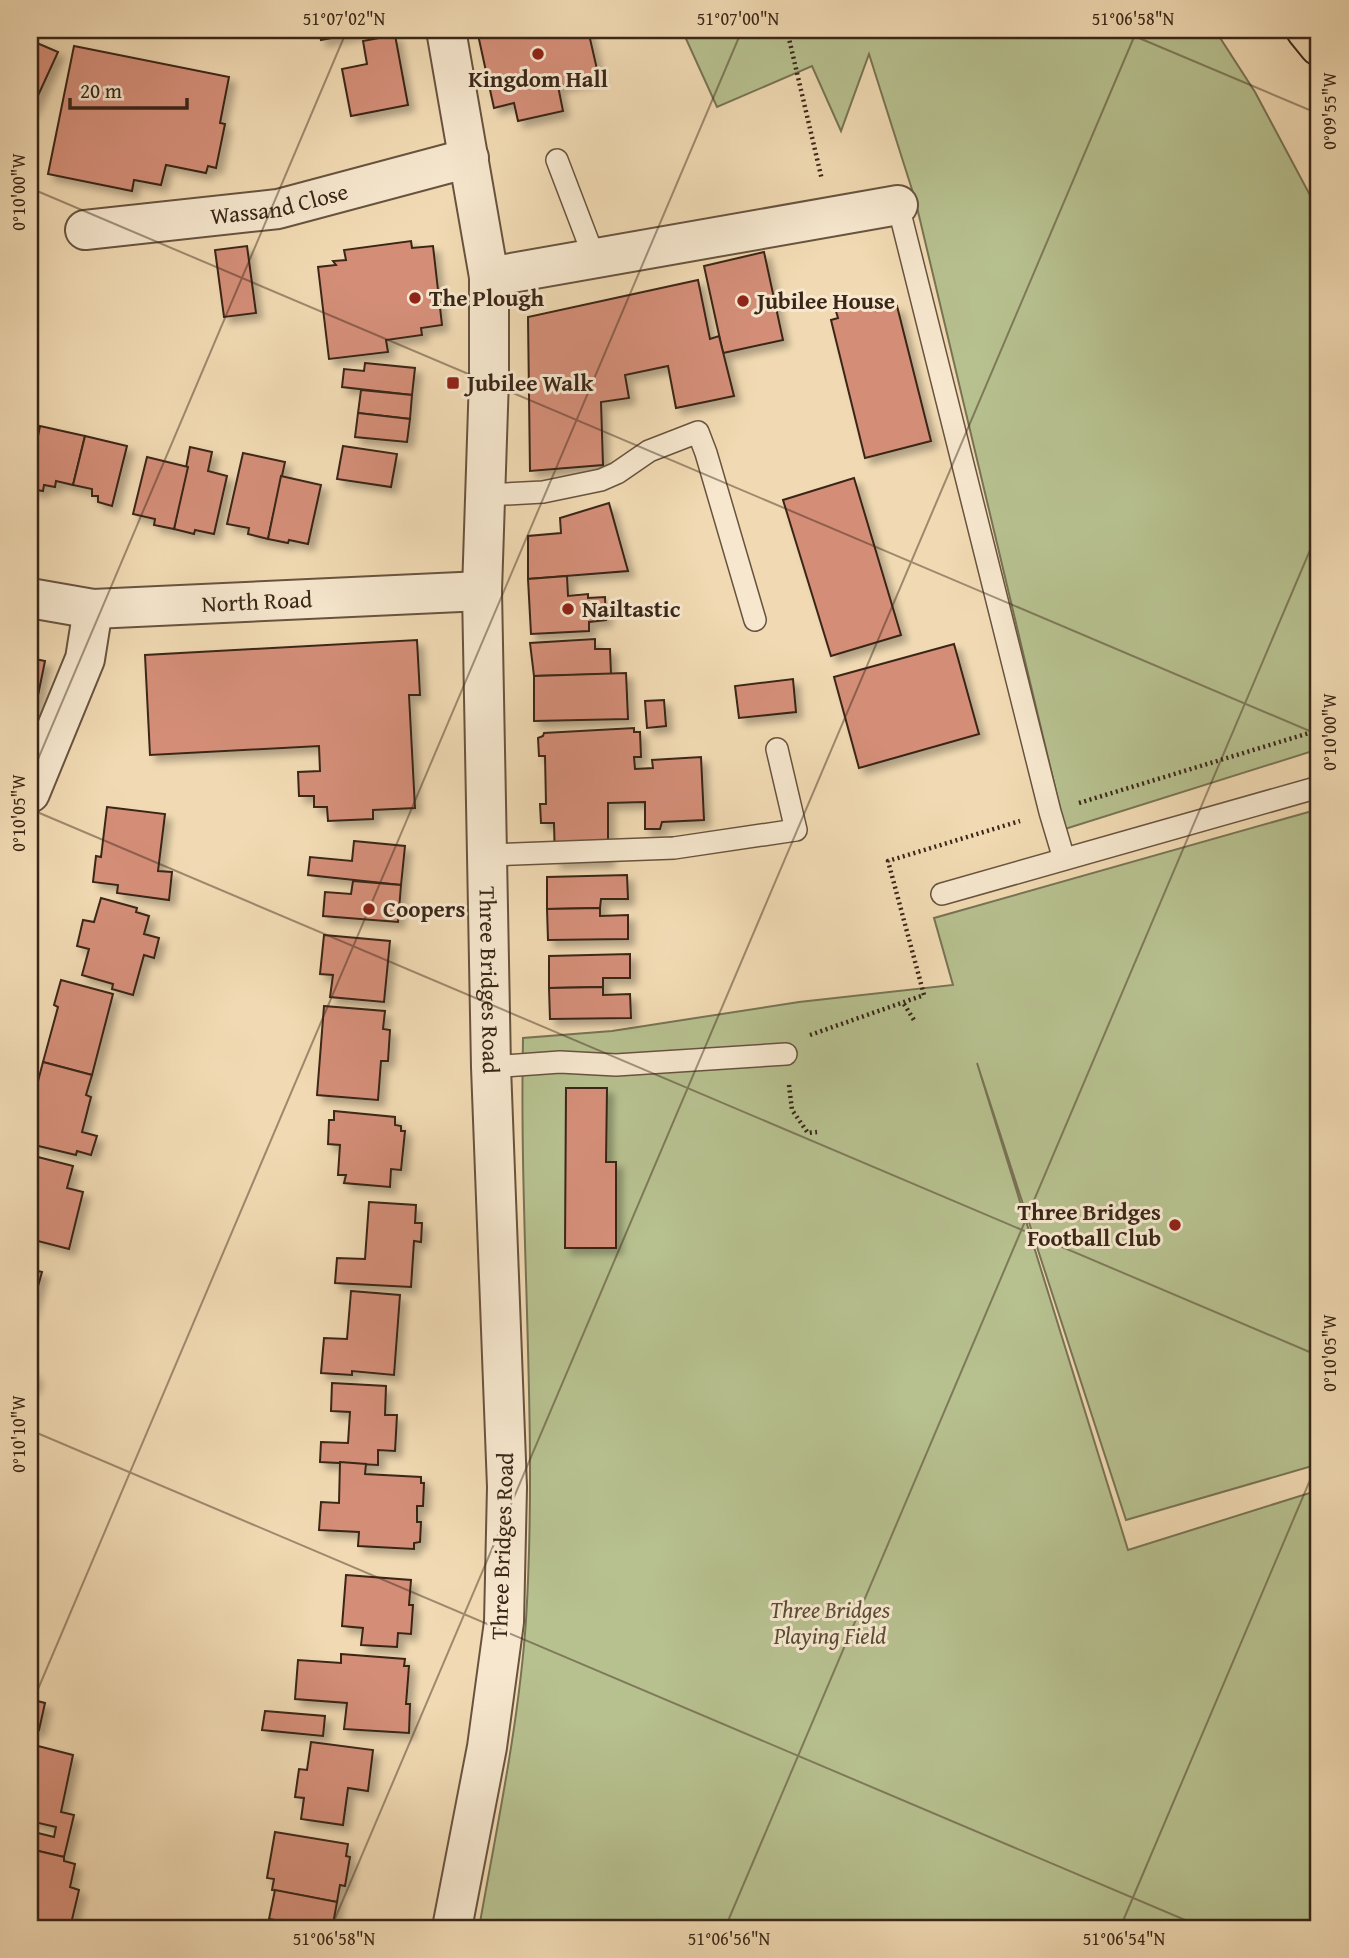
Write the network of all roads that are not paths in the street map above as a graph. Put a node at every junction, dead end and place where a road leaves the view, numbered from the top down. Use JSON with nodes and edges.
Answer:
{"nodes":[{"id":1,"x":446,"y":30,"type":"edge"},
{"id":2,"x":1306,"y":30,"type":"edge"},
{"id":3,"x":1319,"y":46,"type":"edge"},
{"id":4,"x":469,"y":158,"type":"junction"},
{"id":5,"x":557,"y":160,"type":"dead end"},
{"id":6,"x":898,"y":205,"type":"joint"},
{"id":7,"x":85,"y":230,"type":"dead end"},
{"id":8,"x":594,"y":257,"type":"junction"},
{"id":9,"x":489,"y":277,"type":"junction"},
{"id":10,"x":487,"y":495,"type":"junction"},
{"id":11,"x":482,"y":591,"type":"junction"},
{"id":12,"x":30,"y":598,"type":"edge"},
{"id":13,"x":93,"y":609,"type":"junction"},
{"id":14,"x":755,"y":620,"type":"dead end"},
{"id":15,"x":777,"y":749,"type":"dead end"},
{"id":16,"x":1319,"y":787,"type":"edge"},
{"id":17,"x":30,"y":793,"type":"edge"},
{"id":18,"x":487,"y":855,"type":"junction"},
{"id":19,"x":1064,"y":859,"type":"junction"},
{"id":20,"x":942,"y":894,"type":"dead end"},
{"id":21,"x":786,"y":1054,"type":"road end"},
{"id":22,"x":491,"y":1067,"type":"junction"},
{"id":23,"x":452,"y":1928,"type":"edge"}],
"edges":[{"from":1,"to":4,"type":"street","name":"Three Bridges Road"},
{"from":2,"to":3,"type":"main road"},
{"from":4,"to":7,"type":"street","name":"Wassand Close"},
{"from":4,"to":9,"type":"street","name":"Three Bridges Road"},
{"from":5,"to":8,"type":"lane"},
{"from":6,"to":8,"type":"street"},
{"from":6,"to":19,"type":"lane"},
{"from":8,"to":9,"type":"street"},
{"from":9,"to":10,"type":"street","name":"Three Bridges Road"},
{"from":10,"to":11,"type":"street","name":"Three Bridges Road"},
{"from":10,"to":14,"type":"lane"},
{"from":11,"to":13,"type":"street","name":"North Road"},
{"from":11,"to":18,"type":"street","name":"Three Bridges Road"},
{"from":12,"to":13,"type":"street","name":"North Road"},
{"from":13,"to":17,"type":"street"},
{"from":15,"to":18,"type":"lane"},
{"from":16,"to":19,"type":"lane"},
{"from":18,"to":22,"type":"street","name":"Three Bridges Road"},
{"from":19,"to":20,"type":"lane"},
{"from":21,"to":22,"type":"lane"},
{"from":22,"to":23,"type":"street","name":"Three Bridges Road"}]}
